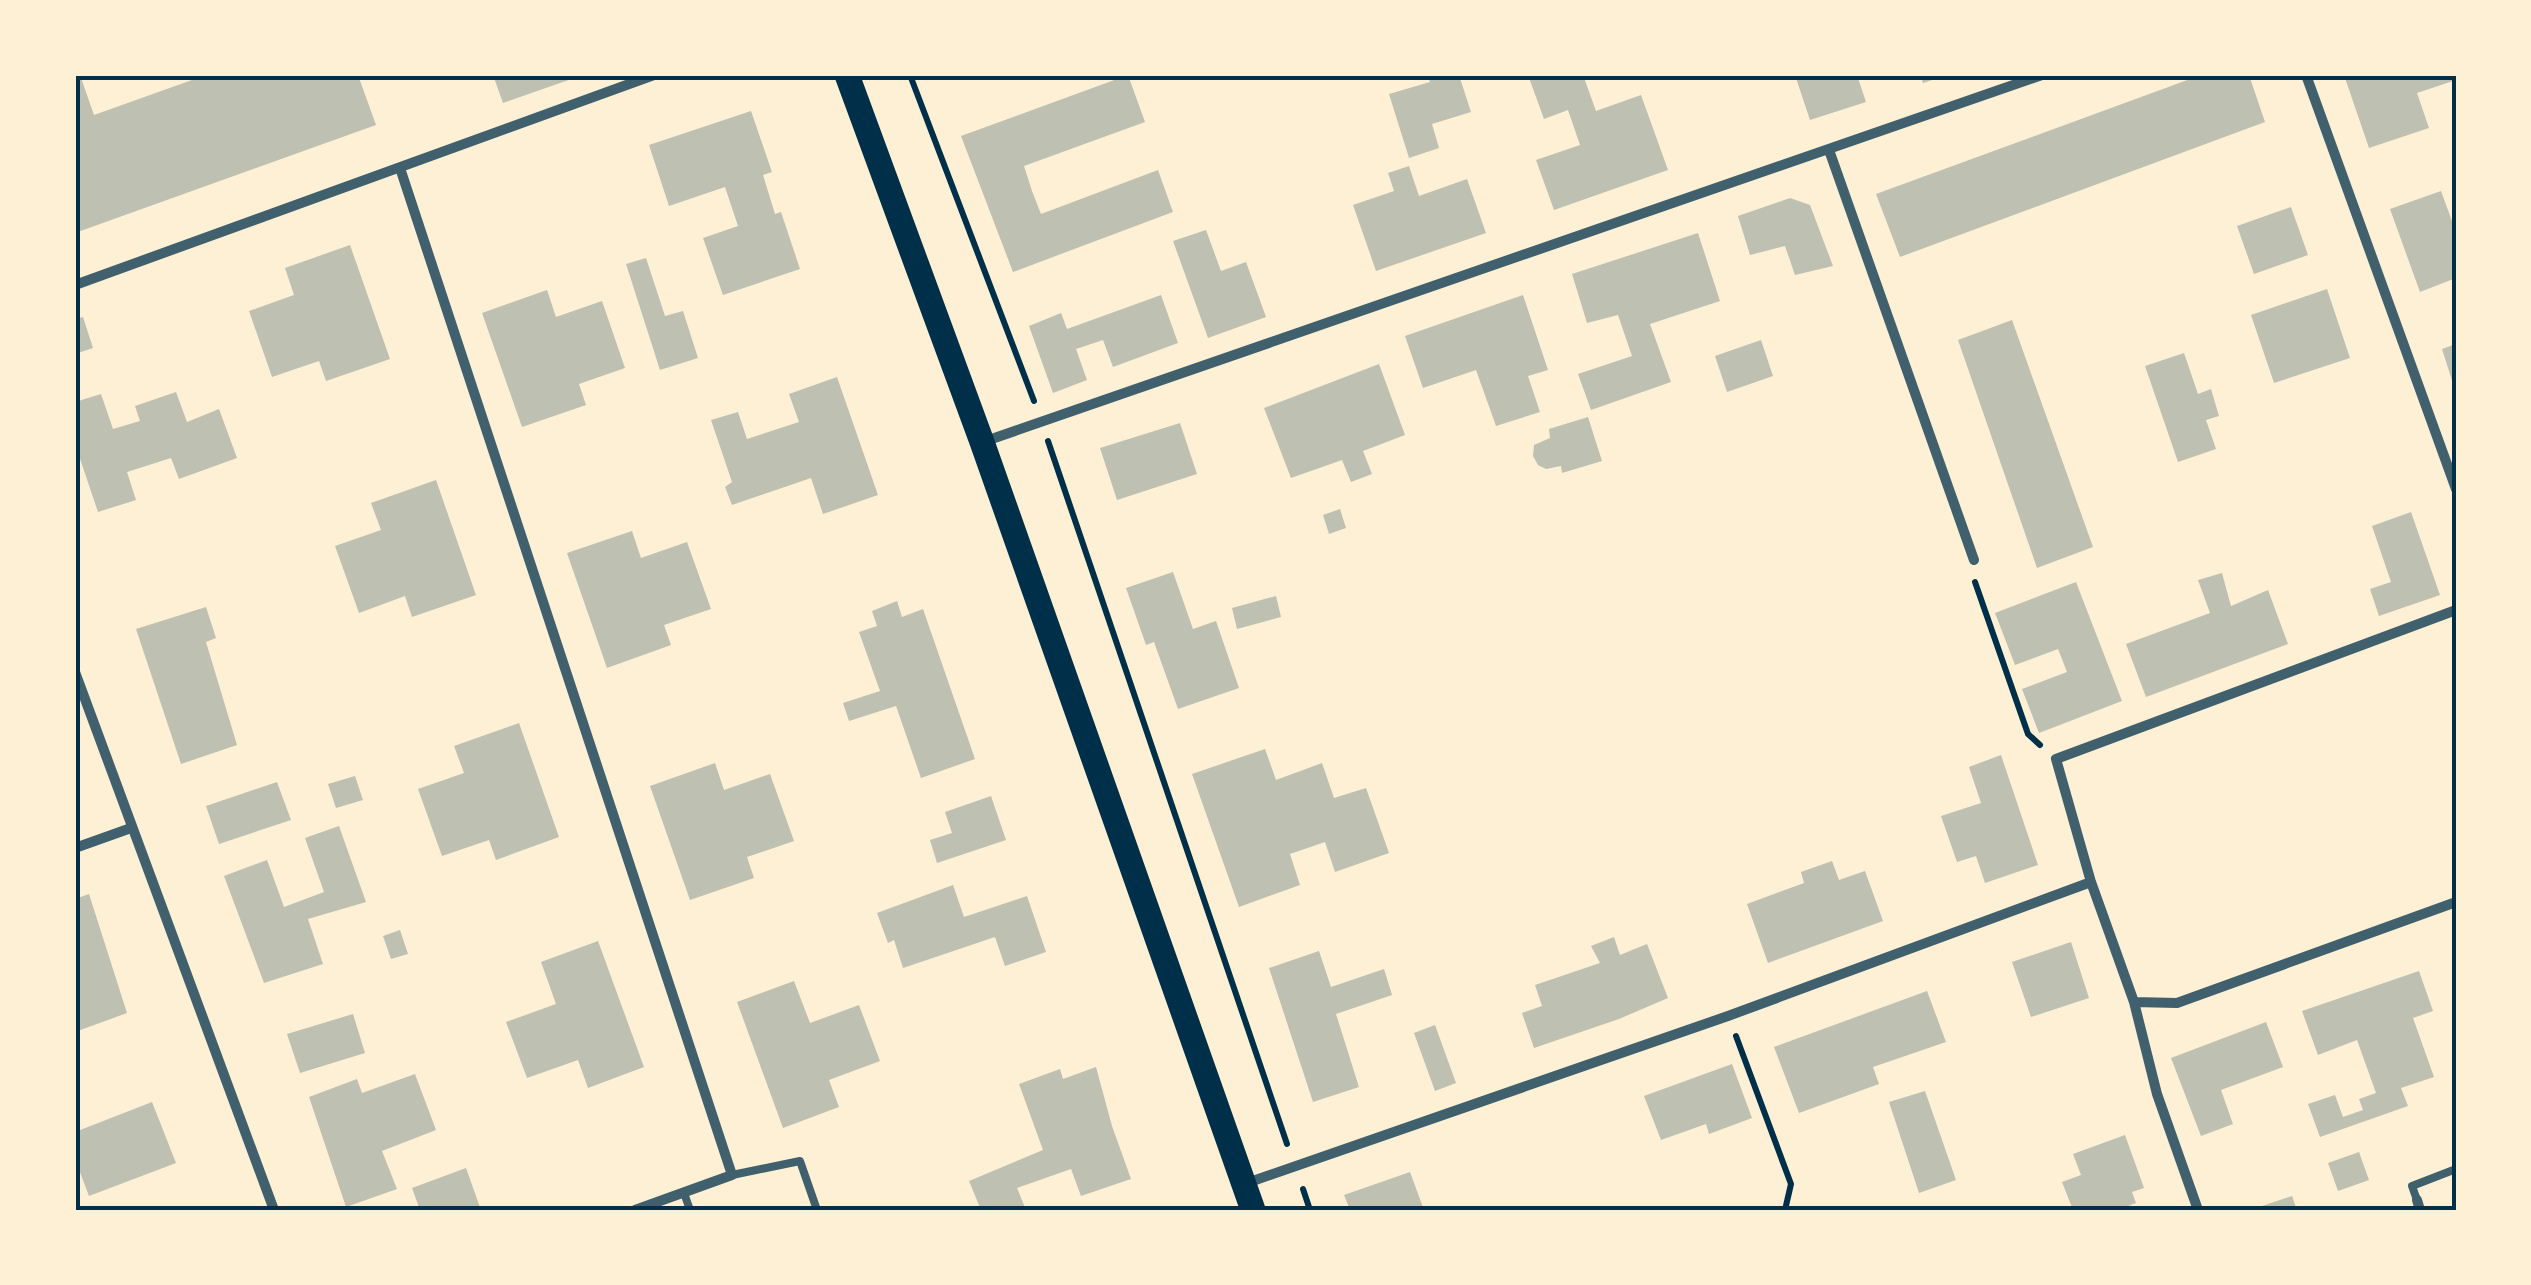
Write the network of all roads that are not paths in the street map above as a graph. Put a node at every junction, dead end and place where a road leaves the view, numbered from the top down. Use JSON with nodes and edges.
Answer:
{"nodes":[{"id":1,"x":654,"y":75,"type":"edge"},
{"id":2,"x":848,"y":75,"type":"edge"},
{"id":3,"x":2042,"y":75,"type":"edge"},
{"id":4,"x":2306,"y":75,"type":"edge"},
{"id":5,"x":1829,"y":150,"type":"junction"},
{"id":6,"x":400,"y":168,"type":"junction"},
{"id":7,"x":75,"y":285,"type":"edge"},
{"id":8,"x":982,"y":442,"type":"junction"},
{"id":9,"x":2456,"y":489,"type":"edge"},
{"id":10,"x":1974,"y":560,"type":"road end"},
{"id":11,"x":2456,"y":610,"type":"edge"},
{"id":12,"x":75,"y":672,"type":"edge"},
{"id":13,"x":131,"y":828,"type":"junction"},
{"id":14,"x":75,"y":848,"type":"edge"},
{"id":15,"x":2091,"y":882,"type":"junction"},
{"id":16,"x":2456,"y":902,"type":"edge"},
{"id":17,"x":2134,"y":1002,"type":"junction"},
{"id":18,"x":2456,"y":1170,"type":"edge"},
{"id":19,"x":732,"y":1175,"type":"junction"},
{"id":20,"x":1244,"y":1184,"type":"junction"},
{"id":21,"x":684,"y":1192,"type":"junction"},
{"id":22,"x":2418,"y":1205,"type":"edge"},
{"id":23,"x":274,"y":1210,"type":"edge"},
{"id":24,"x":635,"y":1210,"type":"edge"},
{"id":25,"x":690,"y":1210,"type":"edge"},
{"id":26,"x":817,"y":1210,"type":"edge"},
{"id":27,"x":1252,"y":1210,"type":"edge"},
{"id":28,"x":2198,"y":1210,"type":"edge"}],
"edges":[{"from":1,"to":6,"type":"street"},
{"from":2,"to":8,"type":"main road"},
{"from":3,"to":5,"type":"street"},
{"from":4,"to":9,"type":"street"},
{"from":5,"to":8,"type":"street"},
{"from":5,"to":10,"type":"street"},
{"from":6,"to":7,"type":"street"},
{"from":6,"to":19,"type":"street"},
{"from":8,"to":20,"type":"main road"},
{"from":11,"to":15,"type":"street"},
{"from":12,"to":13,"type":"street"},
{"from":13,"to":14,"type":"street"},
{"from":13,"to":23,"type":"street"},
{"from":15,"to":17,"type":"street"},
{"from":15,"to":20,"type":"street"},
{"from":16,"to":17,"type":"street"},
{"from":17,"to":28,"type":"street"},
{"from":18,"to":22,"type":"lane"},
{"from":19,"to":21,"type":"street"},
{"from":19,"to":26,"type":"lane"},
{"from":20,"to":27,"type":"main road"},
{"from":21,"to":24,"type":"street"},
{"from":21,"to":25,"type":"lane"}]}
